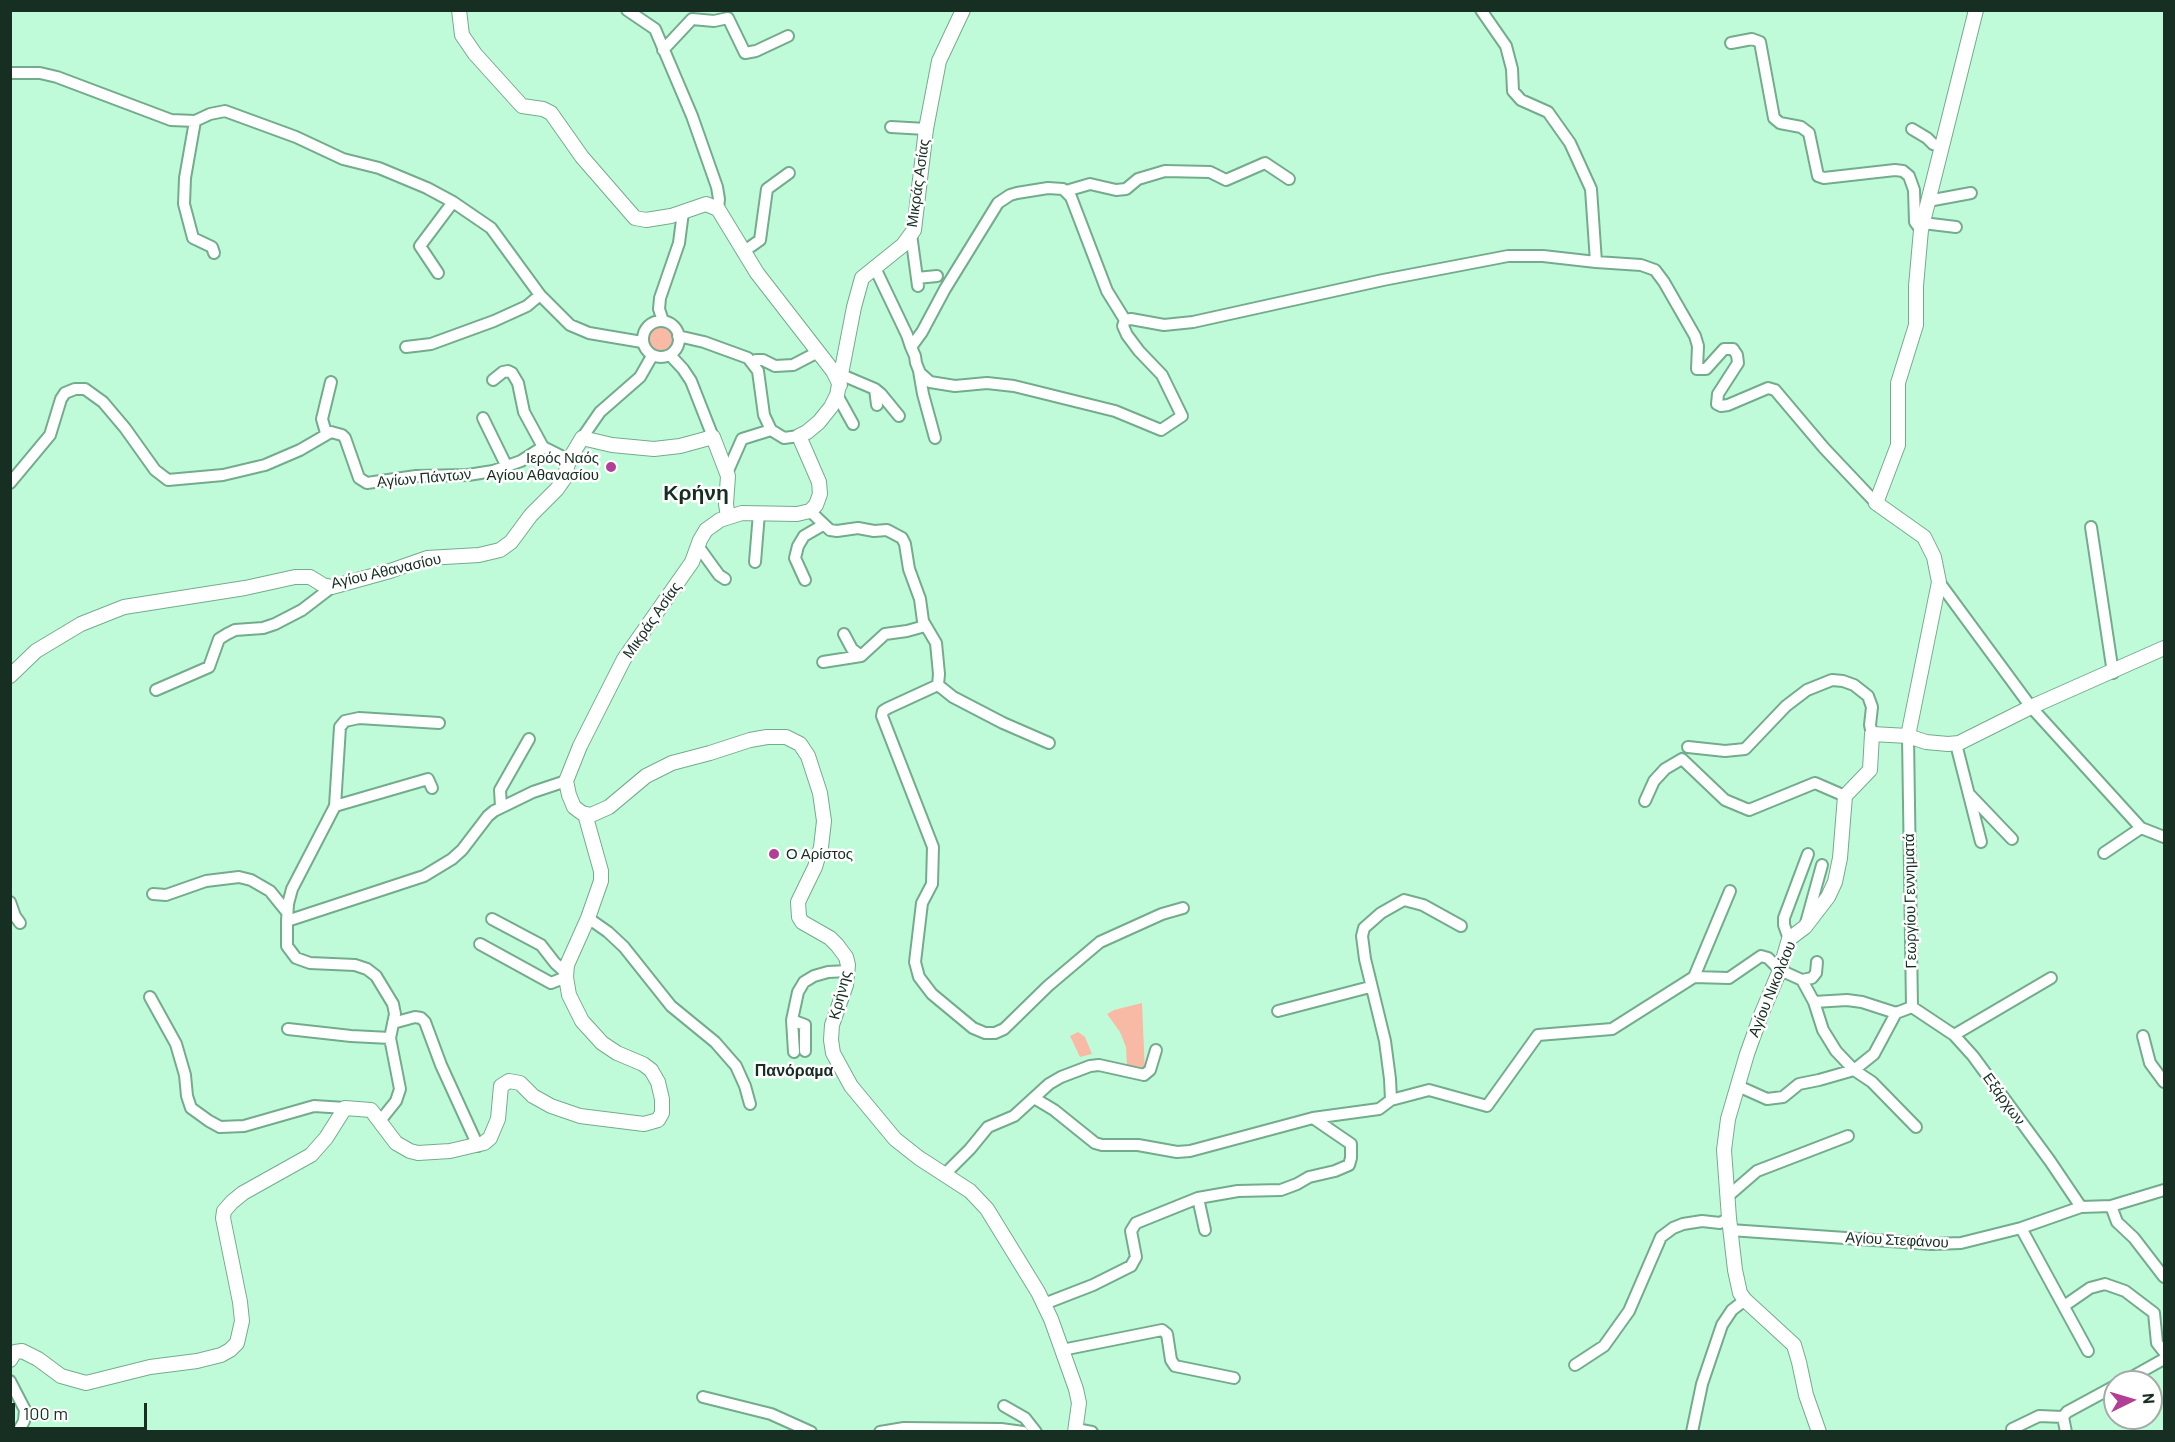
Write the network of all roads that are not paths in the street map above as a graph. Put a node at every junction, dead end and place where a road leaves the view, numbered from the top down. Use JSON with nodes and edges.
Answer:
{"nodes":[{"id":1,"x":459,"y":10,"type":"edge"},
{"id":2,"x":627,"y":10,"type":"edge"},
{"id":3,"x":963,"y":10,"type":"edge"},
{"id":4,"x":1481,"y":10,"type":"edge"},
{"id":5,"x":1976,"y":10,"type":"edge"},
{"id":6,"x":722,"y":14,"type":"edge"},
{"id":7,"x":788,"y":36,"type":"dead end"},
{"id":8,"x":1731,"y":43,"type":"dead end"},
{"id":9,"x":663,"y":50,"type":"junction"},
{"id":10,"x":10,"y":73,"type":"edge"},
{"id":11,"x":195,"y":121,"type":"junction"},
{"id":12,"x":891,"y":127,"type":"dead end"},
{"id":13,"x":926,"y":129,"type":"junction"},
{"id":14,"x":1912,"y":129,"type":"dead end"},
{"id":15,"x":1942,"y":147,"type":"junction"},
{"id":16,"x":789,"y":173,"type":"dead end"},
{"id":17,"x":1289,"y":179,"type":"dead end"},
{"id":18,"x":1066,"y":191,"type":"junction"},
{"id":19,"x":1971,"y":193,"type":"dead end"},
{"id":20,"x":1928,"y":201,"type":"junction"},
{"id":21,"x":453,"y":202,"type":"junction"},
{"id":22,"x":718,"y":209,"type":"junction"},
{"id":23,"x":683,"y":212,"type":"junction"},
{"id":24,"x":1922,"y":227,"type":"junction"},
{"id":25,"x":1956,"y":227,"type":"dead end"},
{"id":26,"x":911,"y":234,"type":"junction"},
{"id":27,"x":743,"y":252,"type":"junction"},
{"id":28,"x":214,"y":253,"type":"dead end"},
{"id":29,"x":1596,"y":262,"type":"junction"},
{"id":30,"x":875,"y":268,"type":"junction"},
{"id":31,"x":438,"y":273,"type":"dead end"},
{"id":32,"x":936,"y":276,"type":"dead end"},
{"id":33,"x":540,"y":295,"type":"junction"},
{"id":34,"x":1125,"y":320,"type":"junction"},
{"id":35,"x":663,"y":321,"type":"junction"},
{"id":36,"x":678,"y":336,"type":"junction"},
{"id":37,"x":642,"y":342,"type":"junction"},
{"id":38,"x":406,"y":347,"type":"dead end"},
{"id":39,"x":911,"y":347,"type":"junction"},
{"id":40,"x":818,"y":352,"type":"junction"},
{"id":41,"x":670,"y":355,"type":"junction"},
{"id":42,"x":652,"y":356,"type":"junction"},
{"id":43,"x":753,"y":363,"type":"junction"},
{"id":44,"x":918,"y":367,"type":"junction"},
{"id":45,"x":493,"y":380,"type":"dead end"},
{"id":46,"x":331,"y":382,"type":"dead end"},
{"id":47,"x":840,"y":385,"type":"junction"},
{"id":48,"x":875,"y":389,"type":"junction"},
{"id":49,"x":877,"y":405,"type":"dead end"},
{"id":50,"x":900,"y":416,"type":"dead end"},
{"id":51,"x":483,"y":418,"type":"dead end"},
{"id":52,"x":853,"y":424,"type":"dead end"},
{"id":53,"x":771,"y":430,"type":"junction"},
{"id":54,"x":326,"y":434,"type":"junction"},
{"id":55,"x":799,"y":436,"type":"junction"},
{"id":56,"x":714,"y":437,"type":"junction"},
{"id":57,"x":582,"y":438,"type":"junction"},
{"id":58,"x":935,"y":438,"type":"dead end"},
{"id":59,"x":543,"y":447,"type":"junction"},
{"id":60,"x":569,"y":460,"type":"junction"},
{"id":61,"x":507,"y":467,"type":"junction"},
{"id":62,"x":728,"y":473,"type":"junction"},
{"id":63,"x":10,"y":483,"type":"edge"},
{"id":64,"x":1876,"y":503,"type":"junction"},
{"id":65,"x":810,"y":511,"type":"junction"},
{"id":66,"x":759,"y":513,"type":"junction"},
{"id":67,"x":728,"y":517,"type":"junction"},
{"id":68,"x":823,"y":525,"type":"junction"},
{"id":69,"x":2091,"y":527,"type":"dead end"},
{"id":70,"x":698,"y":546,"type":"junction"},
{"id":71,"x":755,"y":562,"type":"dead end"},
{"id":72,"x":725,"y":579,"type":"dead end"},
{"id":73,"x":805,"y":580,"type":"dead end"},
{"id":74,"x":1939,"y":582,"type":"junction"},
{"id":75,"x":332,"y":587,"type":"junction"},
{"id":76,"x":925,"y":626,"type":"junction"},
{"id":77,"x":844,"y":634,"type":"dead end"},
{"id":78,"x":2164,"y":648,"type":"edge"},
{"id":79,"x":861,"y":656,"type":"junction"},
{"id":80,"x":823,"y":662,"type":"dead end"},
{"id":81,"x":2113,"y":673,"type":"junction"},
{"id":82,"x":10,"y":676,"type":"edge"},
{"id":83,"x":938,"y":685,"type":"junction"},
{"id":84,"x":156,"y":690,"type":"dead end"},
{"id":85,"x":2031,"y":707,"type":"junction"},
{"id":86,"x":439,"y":723,"type":"dead end"},
{"id":87,"x":1872,"y":734,"type":"junction"},
{"id":88,"x":1908,"y":736,"type":"junction"},
{"id":89,"x":530,"y":739,"type":"dead end"},
{"id":90,"x":1049,"y":743,"type":"dead end"},
{"id":91,"x":1956,"y":744,"type":"junction"},
{"id":92,"x":1688,"y":747,"type":"dead end"},
{"id":93,"x":566,"y":781,"type":"junction"},
{"id":94,"x":432,"y":788,"type":"dead end"},
{"id":95,"x":1968,"y":792,"type":"junction"},
{"id":96,"x":1845,"y":796,"type":"junction"},
{"id":97,"x":1645,"y":801,"type":"dead end"},
{"id":98,"x":335,"y":806,"type":"junction"},
{"id":99,"x":501,"y":807,"type":"junction"},
{"id":100,"x":585,"y":814,"type":"junction"},
{"id":101,"x":2141,"y":828,"type":"junction"},
{"id":102,"x":2164,"y":837,"type":"edge"},
{"id":103,"x":2012,"y":839,"type":"dead end"},
{"id":104,"x":1981,"y":842,"type":"dead end"},
{"id":105,"x":2104,"y":853,"type":"dead end"},
{"id":106,"x":1808,"y":855,"type":"dead end"},
{"id":107,"x":1822,"y":865,"type":"dead end"},
{"id":108,"x":1730,"y":891,"type":"dead end"},
{"id":109,"x":153,"y":894,"type":"dead end"},
{"id":110,"x":10,"y":902,"type":"edge"},
{"id":111,"x":1183,"y":908,"type":"dead end"},
{"id":112,"x":287,"y":917,"type":"junction"},
{"id":113,"x":588,"y":918,"type":"junction"},
{"id":114,"x":492,"y":919,"type":"dead end"},
{"id":115,"x":20,"y":923,"type":"dead end"},
{"id":116,"x":1461,"y":926,"type":"dead end"},
{"id":117,"x":1804,"y":927,"type":"junction"},
{"id":118,"x":1789,"y":939,"type":"junction"},
{"id":119,"x":480,"y":944,"type":"dead end"},
{"id":120,"x":1817,"y":962,"type":"dead end"},
{"id":121,"x":1780,"y":970,"type":"junction"},
{"id":122,"x":848,"y":971,"type":"junction"},
{"id":123,"x":566,"y":975,"type":"junction"},
{"id":124,"x":1694,"y":976,"type":"junction"},
{"id":125,"x":2051,"y":978,"type":"dead end"},
{"id":126,"x":1802,"y":980,"type":"junction"},
{"id":127,"x":1371,"y":987,"type":"junction"},
{"id":128,"x":150,"y":997,"type":"dead end"},
{"id":129,"x":1814,"y":1002,"type":"junction"},
{"id":130,"x":1912,"y":1007,"type":"junction"},
{"id":131,"x":1278,"y":1011,"type":"dead end"},
{"id":132,"x":1896,"y":1013,"type":"junction"},
{"id":133,"x":393,"y":1023,"type":"junction"},
{"id":134,"x":288,"y":1029,"type":"dead end"},
{"id":135,"x":1954,"y":1035,"type":"junction"},
{"id":136,"x":2143,"y":1036,"type":"dead end"},
{"id":137,"x":390,"y":1038,"type":"junction"},
{"id":138,"x":1156,"y":1050,"type":"dead end"},
{"id":139,"x":799,"y":1051,"type":"dead end"},
{"id":140,"x":1854,"y":1070,"type":"junction"},
{"id":141,"x":2164,"y":1082,"type":"edge"},
{"id":142,"x":1738,"y":1086,"type":"junction"},
{"id":143,"x":1034,"y":1098,"type":"junction"},
{"id":144,"x":1391,"y":1100,"type":"junction"},
{"id":145,"x":750,"y":1104,"type":"dead end"},
{"id":146,"x":345,"y":1108,"type":"junction"},
{"id":147,"x":1313,"y":1118,"type":"junction"},
{"id":148,"x":380,"y":1121,"type":"junction"},
{"id":149,"x":1916,"y":1127,"type":"dead end"},
{"id":150,"x":1848,"y":1136,"type":"dead end"},
{"id":151,"x":478,"y":1146,"type":"junction"},
{"id":152,"x":945,"y":1174,"type":"junction"},
{"id":153,"x":2164,"y":1190,"type":"edge"},
{"id":154,"x":1727,"y":1197,"type":"junction"},
{"id":155,"x":1198,"y":1198,"type":"junction"},
{"id":156,"x":2111,"y":1206,"type":"junction"},
{"id":157,"x":2080,"y":1207,"type":"junction"},
{"id":158,"x":1730,"y":1224,"type":"junction"},
{"id":159,"x":2021,"y":1228,"type":"junction"},
{"id":160,"x":1205,"y":1230,"type":"dead end"},
{"id":161,"x":2164,"y":1277,"type":"edge"},
{"id":162,"x":1745,"y":1300,"type":"junction"},
{"id":163,"x":1044,"y":1304,"type":"junction"},
{"id":164,"x":2064,"y":1306,"type":"junction"},
{"id":165,"x":1062,"y":1350,"type":"junction"},
{"id":166,"x":2088,"y":1351,"type":"dead end"},
{"id":167,"x":2164,"y":1352,"type":"edge"},
{"id":168,"x":2164,"y":1359,"type":"edge"},
{"id":169,"x":10,"y":1360,"type":"edge"},
{"id":170,"x":1575,"y":1365,"type":"dead end"},
{"id":171,"x":2144,"y":1370,"type":"edge"},
{"id":172,"x":1234,"y":1378,"type":"dead end"},
{"id":173,"x":10,"y":1381,"type":"edge"},
{"id":174,"x":2103,"y":1392,"type":"edge"},
{"id":175,"x":703,"y":1397,"type":"dead end"},
{"id":176,"x":15,"y":1398,"type":"edge"},
{"id":177,"x":1004,"y":1406,"type":"dead end"},
{"id":178,"x":2063,"y":1418,"type":"junction"},
{"id":179,"x":2012,"y":1429,"type":"dead end"},
{"id":180,"x":932,"y":1430,"type":"edge"},
{"id":181,"x":1001,"y":1430,"type":"edge"},
{"id":182,"x":1076,"y":1430,"type":"edge"},
{"id":183,"x":18,"y":1431,"type":"edge"},
{"id":184,"x":811,"y":1431,"type":"edge"},
{"id":185,"x":880,"y":1431,"type":"edge"},
{"id":186,"x":1023,"y":1431,"type":"edge"},
{"id":187,"x":1036,"y":1431,"type":"edge"},
{"id":188,"x":1092,"y":1431,"type":"edge"},
{"id":189,"x":1692,"y":1431,"type":"edge"},
{"id":190,"x":1819,"y":1431,"type":"edge"},
{"id":191,"x":2066,"y":1431,"type":"edge"}],
"edges":[{"from":1,"to":23,"type":"street"},
{"from":2,"to":9,"type":"street"},
{"from":3,"to":13,"type":"street","name":"Μικράς Ασίας"},
{"from":4,"to":29,"type":"street"},
{"from":5,"to":15,"type":"street"},
{"from":6,"to":7,"type":"street"},
{"from":6,"to":9,"type":"street"},
{"from":8,"to":24,"type":"street"},
{"from":9,"to":22,"type":"street"},
{"from":10,"to":11,"type":"street"},
{"from":11,"to":21,"type":"street"},
{"from":11,"to":28,"type":"street"},
{"from":12,"to":13,"type":"street"},
{"from":13,"to":26,"type":"street","name":"Μικράς Ασίας"},
{"from":14,"to":15,"type":"street"},
{"from":15,"to":20,"type":"street"},
{"from":16,"to":27,"type":"street"},
{"from":17,"to":18,"type":"street"},
{"from":18,"to":34,"type":"street"},
{"from":18,"to":39,"type":"street"},
{"from":19,"to":20,"type":"street"},
{"from":20,"to":24,"type":"street"},
{"from":21,"to":31,"type":"street"},
{"from":21,"to":33,"type":"street"},
{"from":22,"to":23,"type":"street"},
{"from":22,"to":27,"type":"street"},
{"from":23,"to":35,"type":"street"},
{"from":24,"to":25,"type":"street"},
{"from":24,"to":64,"type":"street"},
{"from":26,"to":30,"type":"street","name":"Μικράς Ασίας"},
{"from":26,"to":32,"type":"street"},
{"from":27,"to":40,"type":"street"},
{"from":29,"to":34,"type":"street"},
{"from":29,"to":64,"type":"street"},
{"from":30,"to":39,"type":"street"},
{"from":30,"to":47,"type":"street","name":"Μικράς Ασίας"},
{"from":33,"to":37,"type":"street"},
{"from":33,"to":38,"type":"street"},
{"from":34,"to":44,"type":"street"},
{"from":35,"to":36,"type":"street"},
{"from":35,"to":37,"type":"street"},
{"from":36,"to":41,"type":"street"},
{"from":36,"to":43,"type":"street"},
{"from":37,"to":42,"type":"street"},
{"from":39,"to":44,"type":"street"},
{"from":40,"to":43,"type":"street"},
{"from":40,"to":47,"type":"street"},
{"from":41,"to":42,"type":"street"},
{"from":41,"to":56,"type":"street"},
{"from":42,"to":57,"type":"street","name":"Αγίου Αθανασίου"},
{"from":43,"to":53,"type":"street"},
{"from":44,"to":58,"type":"street"},
{"from":45,"to":59,"type":"street"},
{"from":46,"to":54,"type":"street"},
{"from":47,"to":48,"type":"street"},
{"from":47,"to":52,"type":"street"},
{"from":47,"to":55,"type":"street","name":"Μικράς Ασίας"},
{"from":48,"to":49,"type":"street"},
{"from":48,"to":50,"type":"street"},
{"from":51,"to":61,"type":"street"},
{"from":53,"to":55,"type":"street"},
{"from":53,"to":62,"type":"street"},
{"from":54,"to":61,"type":"street","name":"Αγίων Πάντων"},
{"from":54,"to":63,"type":"street"},
{"from":55,"to":65,"type":"street"},
{"from":56,"to":57,"type":"street"},
{"from":56,"to":62,"type":"street"},
{"from":57,"to":60,"type":"street","name":"Αγίου Αθανασίου"},
{"from":59,"to":60,"type":"street"},
{"from":59,"to":61,"type":"street","name":"Αγίων Πάντων"},
{"from":60,"to":75,"type":"street","name":"Αγίου Αθανασίου"},
{"from":62,"to":67,"type":"street"},
{"from":64,"to":74,"type":"street"},
{"from":65,"to":66,"type":"street","name":"Μικράς Ασίας"},
{"from":65,"to":68,"type":"street"},
{"from":66,"to":67,"type":"street","name":"Μικράς Ασίας"},
{"from":66,"to":71,"type":"street"},
{"from":67,"to":70,"type":"street","name":"Μικράς Ασίας"},
{"from":68,"to":73,"type":"street"},
{"from":68,"to":76,"type":"street"},
{"from":69,"to":81,"type":"street"},
{"from":70,"to":72,"type":"street"},
{"from":70,"to":93,"type":"street","name":"Μικράς Ασίας"},
{"from":74,"to":85,"type":"street"},
{"from":74,"to":88,"type":"street","name":"Γεωργίου Γεννηματά"},
{"from":75,"to":82,"type":"street","name":"Αγίου Αθανασίου"},
{"from":75,"to":84,"type":"street"},
{"from":76,"to":79,"type":"street"},
{"from":76,"to":83,"type":"street"},
{"from":77,"to":79,"type":"street"},
{"from":78,"to":81,"type":"street"},
{"from":79,"to":80,"type":"street"},
{"from":81,"to":85,"type":"street"},
{"from":83,"to":90,"type":"street"},
{"from":83,"to":111,"type":"street"},
{"from":85,"to":91,"type":"street"},
{"from":85,"to":101,"type":"street"},
{"from":86,"to":98,"type":"street"},
{"from":87,"to":88,"type":"street"},
{"from":87,"to":92,"type":"street"},
{"from":87,"to":96,"type":"street"},
{"from":88,"to":91,"type":"street"},
{"from":88,"to":130,"type":"street","name":"Γεωργίου Γεννηματά"},
{"from":89,"to":99,"type":"street"},
{"from":91,"to":95,"type":"street"},
{"from":93,"to":99,"type":"street"},
{"from":93,"to":100,"type":"street"},
{"from":94,"to":98,"type":"street"},
{"from":95,"to":103,"type":"street"},
{"from":95,"to":104,"type":"street"},
{"from":96,"to":97,"type":"street"},
{"from":96,"to":117,"type":"street","name":"Αγίου Νικολάου"},
{"from":98,"to":112,"type":"street"},
{"from":99,"to":112,"type":"street"},
{"from":100,"to":113,"type":"street"},
{"from":100,"to":122,"type":"street","name":"Κρήνης"},
{"from":101,"to":102,"type":"street"},
{"from":101,"to":105,"type":"street"},
{"from":106,"to":118,"type":"street"},
{"from":107,"to":117,"type":"street"},
{"from":108,"to":124,"type":"street"},
{"from":109,"to":112,"type":"street"},
{"from":110,"to":115,"type":"street"},
{"from":112,"to":133,"type":"street"},
{"from":113,"to":123,"type":"street"},
{"from":113,"to":145,"type":"street"},
{"from":114,"to":123,"type":"street"},
{"from":116,"to":127,"type":"street"},
{"from":117,"to":118,"type":"street","name":"Αγίου Νικολάου"},
{"from":118,"to":121,"type":"street","name":"Αγίου Νικολάου"},
{"from":119,"to":123,"type":"street"},
{"from":120,"to":126,"type":"street"},
{"from":121,"to":124,"type":"street"},
{"from":121,"to":126,"type":"street"},
{"from":121,"to":142,"type":"street","name":"Αγίου Νικολάου"},
{"from":122,"to":139,"type":"street"},
{"from":122,"to":152,"type":"street","name":"Κρήνης"},
{"from":123,"to":151,"type":"street"},
{"from":124,"to":144,"type":"street"},
{"from":125,"to":135,"type":"street"},
{"from":126,"to":129,"type":"street"},
{"from":127,"to":131,"type":"street"},
{"from":127,"to":144,"type":"street"},
{"from":128,"to":146,"type":"street"},
{"from":129,"to":132,"type":"street"},
{"from":129,"to":140,"type":"street"},
{"from":130,"to":132,"type":"street"},
{"from":130,"to":135,"type":"street","name":"Εξάρχων"},
{"from":132,"to":140,"type":"street"},
{"from":133,"to":137,"type":"street"},
{"from":133,"to":151,"type":"street"},
{"from":134,"to":137,"type":"street"},
{"from":135,"to":157,"type":"street","name":"Εξάρχων"},
{"from":136,"to":141,"type":"street"},
{"from":137,"to":148,"type":"street"},
{"from":138,"to":143,"type":"street"},
{"from":140,"to":142,"type":"street"},
{"from":140,"to":149,"type":"street"},
{"from":142,"to":154,"type":"street","name":"Αγίου Νικολάου"},
{"from":143,"to":147,"type":"street"},
{"from":143,"to":152,"type":"street"},
{"from":144,"to":147,"type":"street"},
{"from":146,"to":148,"type":"street"},
{"from":146,"to":169,"type":"street"},
{"from":147,"to":155,"type":"street"},
{"from":148,"to":151,"type":"street"},
{"from":150,"to":154,"type":"street"},
{"from":152,"to":163,"type":"street","name":"Κρήνης"},
{"from":153,"to":156,"type":"street","name":"Αγίου Στεφάνου"},
{"from":154,"to":158,"type":"street","name":"Αγίου Νικολάου"},
{"from":155,"to":160,"type":"street"},
{"from":155,"to":163,"type":"street"},
{"from":156,"to":157,"type":"street","name":"Αγίου Στεφάνου"},
{"from":156,"to":161,"type":"street"},
{"from":157,"to":159,"type":"street","name":"Αγίου Στεφάνου"},
{"from":158,"to":159,"type":"street","name":"Αγίου Στεφάνου"},
{"from":158,"to":162,"type":"street","name":"Αγίου Νικολάου"},
{"from":158,"to":170,"type":"street","name":"Αγίου Στεφάνου"},
{"from":159,"to":164,"type":"street"},
{"from":162,"to":189,"type":"street"},
{"from":162,"to":190,"type":"street"},
{"from":163,"to":165,"type":"street","name":"Κρήνης"},
{"from":164,"to":166,"type":"street"},
{"from":164,"to":167,"type":"street"},
{"from":165,"to":172,"type":"street"},
{"from":165,"to":182,"type":"street","name":"Κρήνης"},
{"from":168,"to":171,"type":"street"},
{"from":173,"to":176,"type":"street"},
{"from":174,"to":178,"type":"street"},
{"from":175,"to":184,"type":"street"},
{"from":176,"to":183,"type":"street"},
{"from":177,"to":187,"type":"street"},
{"from":178,"to":179,"type":"street"},
{"from":178,"to":191,"type":"street"},
{"from":180,"to":181,"type":"street"},
{"from":180,"to":185,"type":"street"},
{"from":181,"to":186,"type":"street"},
{"from":182,"to":188,"type":"street"}]}
